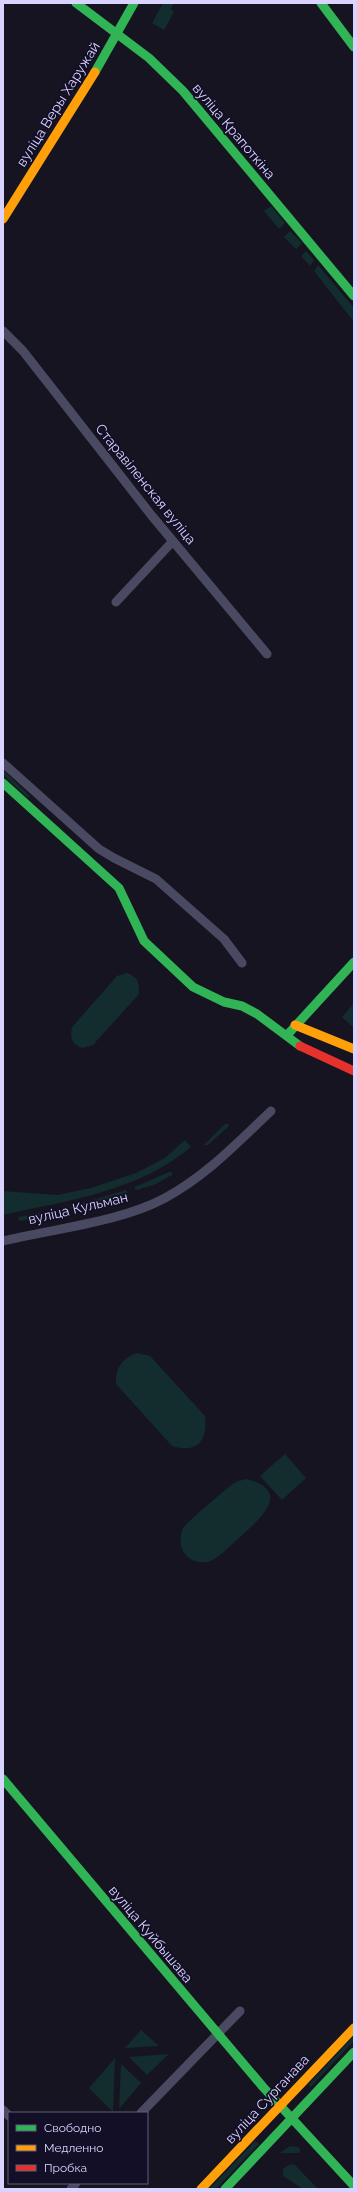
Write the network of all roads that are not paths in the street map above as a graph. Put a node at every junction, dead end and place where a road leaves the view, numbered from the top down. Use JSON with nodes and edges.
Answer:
{"nodes":[{"id":1,"x":76,"y":3,"type":"edge"},
{"id":2,"x":134,"y":3,"type":"edge"},
{"id":3,"x":322,"y":3,"type":"edge"},
{"id":4,"x":118,"y":33,"type":"junction"},
{"id":5,"x":354,"y":47,"type":"edge"},
{"id":6,"x":3,"y":219,"type":"edge"},
{"id":7,"x":354,"y":296,"type":"edge"},
{"id":8,"x":3,"y":331,"type":"edge"},
{"id":9,"x":173,"y":541,"type":"junction"},
{"id":10,"x":116,"y":602,"type":"dead end"},
{"id":11,"x":267,"y":654,"type":"dead end"},
{"id":12,"x":3,"y":763,"type":"edge"},
{"id":13,"x":3,"y":783,"type":"edge"},
{"id":14,"x":354,"y":962,"type":"edge"},
{"id":15,"x":242,"y":963,"type":"dead end"},
{"id":16,"x":296,"y":1025,"type":"junction"},
{"id":17,"x":286,"y":1036,"type":"junction"},
{"id":18,"x":354,"y":1048,"type":"edge"},
{"id":19,"x":354,"y":1071,"type":"edge"},
{"id":20,"x":271,"y":1111,"type":"dead end"},
{"id":21,"x":3,"y":1241,"type":"edge"},
{"id":22,"x":3,"y":1779,"type":"edge"},
{"id":23,"x":240,"y":2011,"type":"dead end"},
{"id":24,"x":354,"y":2028,"type":"edge"},
{"id":25,"x":218,"y":2034,"type":"junction"},
{"id":26,"x":354,"y":2052,"type":"edge"},
{"id":27,"x":280,"y":2106,"type":"junction"},
{"id":28,"x":142,"y":2112,"type":"edge"},
{"id":29,"x":292,"y":2119,"type":"junction"},
{"id":30,"x":354,"y":2186,"type":"edge"},
{"id":31,"x":201,"y":2189,"type":"edge"},
{"id":32,"x":225,"y":2189,"type":"edge"}],
"edges":[{"from":1,"to":4,"type":"main road","name":"вуліца Крапоткіна"},
{"from":2,"to":4,"type":"main road","name":"вуліца Веры Харужай"},
{"from":3,"to":5,"type":"main road"},
{"from":4,"to":6,"type":"main road","name":"вуліца Веры Харужай"},
{"from":4,"to":7,"type":"main road","name":"вуліца Крапоткіна"},
{"from":8,"to":9,"type":"street","name":"Старавіленская вуліца"},
{"from":9,"to":10,"type":"street"},
{"from":9,"to":11,"type":"street","name":"Старавіленская вуліца"},
{"from":12,"to":15,"type":"street"},
{"from":13,"to":17,"type":"main road"},
{"from":14,"to":16,"type":"main road"},
{"from":16,"to":17,"type":"main road"},
{"from":16,"to":18,"type":"main road"},
{"from":17,"to":19,"type":"main road"},
{"from":20,"to":21,"type":"street","name":"вуліца Кульман"},
{"from":22,"to":25,"type":"main road","name":"вуліца Куйбышава"},
{"from":23,"to":25,"type":"street"},
{"from":24,"to":27,"type":"main road","name":"вуліца Сурганава"},
{"from":25,"to":27,"type":"main road","name":"вуліца Куйбышава"},
{"from":25,"to":28,"type":"street"},
{"from":26,"to":29,"type":"main road"},
{"from":27,"to":29,"type":"main road","name":"вуліца Куйбышава"},
{"from":27,"to":31,"type":"main road","name":"вуліца Сурганава"},
{"from":29,"to":30,"type":"main road","name":"вуліца Куйбышава"},
{"from":29,"to":32,"type":"main road"}]}
